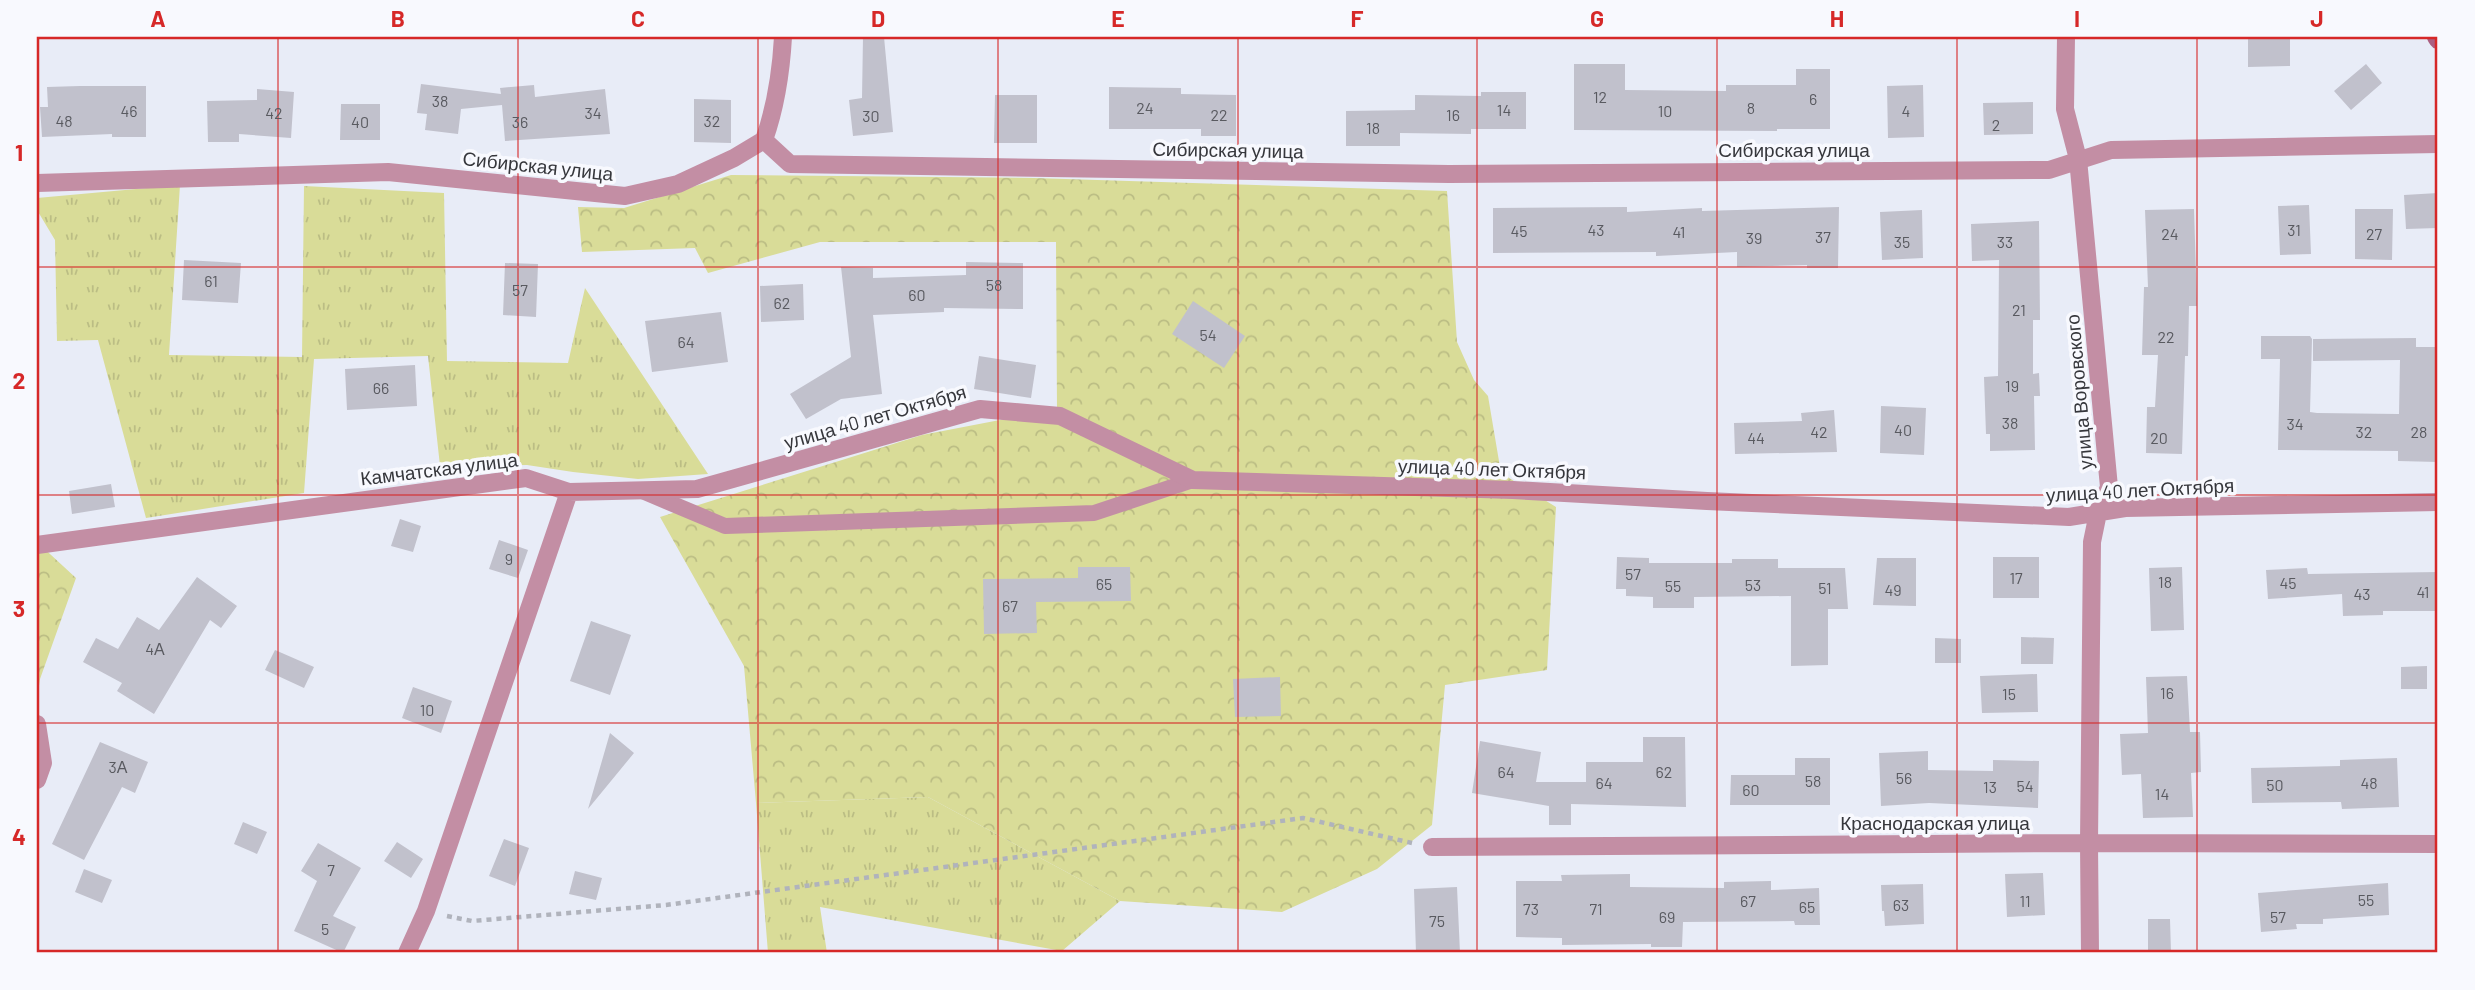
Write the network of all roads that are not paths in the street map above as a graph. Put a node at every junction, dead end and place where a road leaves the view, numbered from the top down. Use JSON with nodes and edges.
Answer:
{"nodes":[{"id":1,"x":783,"y":37,"type":"edge"},
{"id":2,"x":2066,"y":37,"type":"edge"},
{"id":3,"x":764,"y":140,"type":"junction"},
{"id":4,"x":2438,"y":144,"type":"edge"},
{"id":5,"x":2078,"y":159,"type":"junction"},
{"id":6,"x":37,"y":183,"type":"edge"},
{"id":7,"x":1194,"y":480,"type":"junction"},
{"id":8,"x":641,"y":491,"type":"junction"},
{"id":9,"x":569,"y":492,"type":"junction"},
{"id":10,"x":2438,"y":502,"type":"edge"},
{"id":11,"x":2098,"y":513,"type":"junction"},
{"id":12,"x":37,"y":545,"type":"edge"},
{"id":13,"x":37,"y":724,"type":"edge"},
{"id":14,"x":37,"y":780,"type":"edge"},
{"id":15,"x":2089,"y":843,"type":"junction"},
{"id":16,"x":2438,"y":844,"type":"edge"},
{"id":17,"x":1432,"y":847,"type":"road end"},
{"id":18,"x":407,"y":953,"type":"edge"},
{"id":19,"x":2090,"y":953,"type":"edge"}],
"edges":[{"from":1,"to":3,"type":"street"},
{"from":2,"to":5,"type":"street","name":"улица Воровского"},
{"from":3,"to":5,"type":"street","name":"Сибирская улица"},
{"from":3,"to":6,"type":"street","name":"Сибирская улица"},
{"from":4,"to":5,"type":"street","name":"Сибирская улица"},
{"from":5,"to":11,"type":"street","name":"улица Воровского"},
{"from":7,"to":8,"type":"lane"},
{"from":7,"to":8,"type":"street","name":"улица 40 лет Октября"},
{"from":7,"to":11,"type":"street","name":"улица 40 лет Октября"},
{"from":8,"to":9,"type":"street","name":"улица 40 лет Октября"},
{"from":9,"to":12,"type":"street","name":"Камчатская улица"},
{"from":9,"to":18,"type":"street"},
{"from":10,"to":11,"type":"street","name":"улица 40 лет Октября"},
{"from":11,"to":15,"type":"street","name":"улица Воровского"},
{"from":13,"to":14,"type":"street"},
{"from":15,"to":16,"type":"street","name":"Краснодарская улица"},
{"from":15,"to":17,"type":"street","name":"Краснодарская улица"},
{"from":15,"to":19,"type":"street","name":"улица Воровского"}]}
